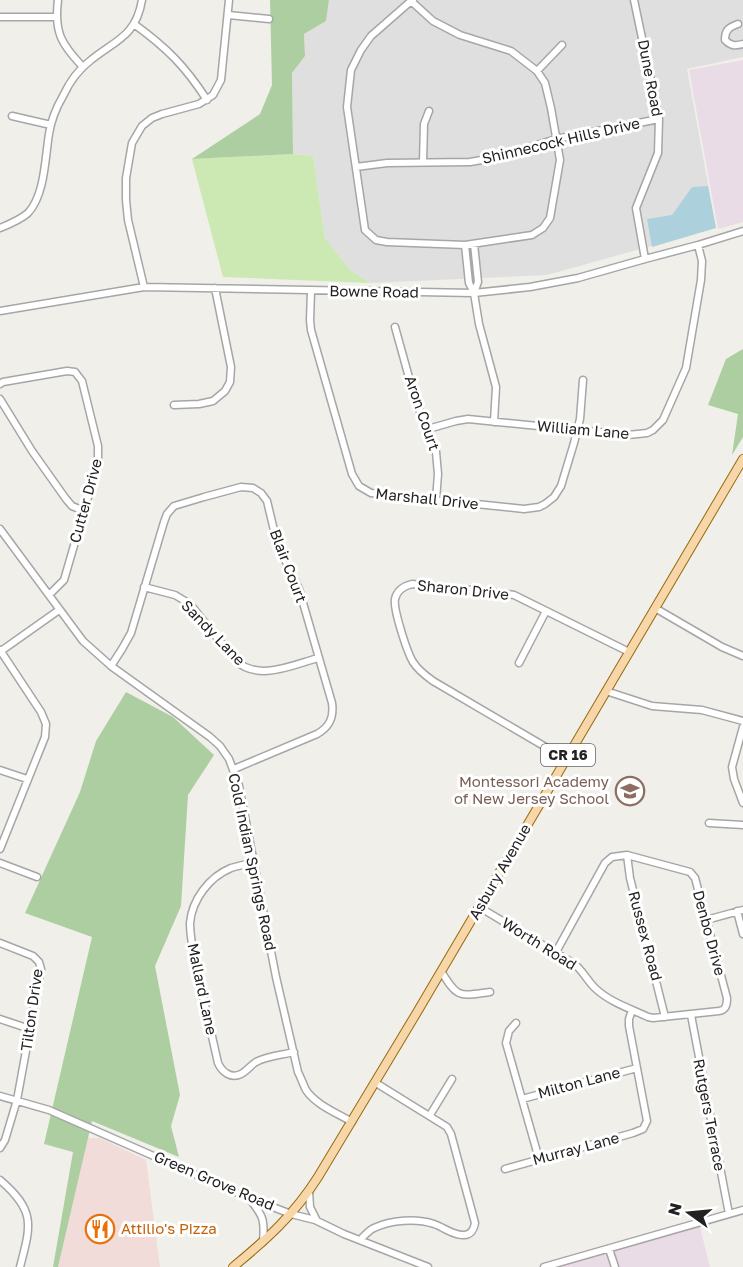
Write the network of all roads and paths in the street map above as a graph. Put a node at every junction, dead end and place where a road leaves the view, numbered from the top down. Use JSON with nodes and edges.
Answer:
{"nodes":[{"id":1,"x":58,"y":0,"type":"edge"},
{"id":2,"x":142,"y":0,"type":"edge"},
{"id":3,"x":229,"y":0,"type":"edge"},
{"id":4,"x":634,"y":0,"type":"edge"},
{"id":5,"x":412,"y":1,"type":"edge"},
{"id":6,"x":228,"y":15,"type":"junction"},
{"id":7,"x":0,"y":17,"type":"edge"},
{"id":8,"x":56,"y":17,"type":"junction"},
{"id":9,"x":269,"y":19,"type":"dead end"},
{"id":10,"x":134,"y":24,"type":"junction"},
{"id":11,"x":738,"y":24,"type":"dead end"},
{"id":12,"x":743,"y":44,"type":"edge"},
{"id":13,"x":562,"y":45,"type":"dead end"},
{"id":14,"x":83,"y":67,"type":"junction"},
{"id":15,"x":537,"y":71,"type":"junction"},
{"id":16,"x":207,"y":100,"type":"junction"},
{"id":17,"x":429,"y":111,"type":"dead end"},
{"id":18,"x":12,"y":116,"type":"dead end"},
{"id":19,"x":659,"y":119,"type":"junction"},
{"id":20,"x":51,"y":125,"type":"junction"},
{"id":21,"x":556,"y":139,"type":"junction"},
{"id":22,"x":423,"y":162,"type":"junction"},
{"id":23,"x":356,"y":167,"type":"junction"},
{"id":24,"x":0,"y":228,"type":"edge"},
{"id":25,"x":743,"y":231,"type":"edge"},
{"id":26,"x":474,"y":244,"type":"junction"},
{"id":27,"x":465,"y":245,"type":"junction"},
{"id":28,"x":698,"y":245,"type":"junction"},
{"id":29,"x":645,"y":259,"type":"junction"},
{"id":30,"x":144,"y":287,"type":"junction"},
{"id":31,"x":214,"y":288,"type":"junction"},
{"id":32,"x":311,"y":291,"type":"junction"},
{"id":33,"x":474,"y":293,"type":"junction"},
{"id":34,"x":0,"y":311,"type":"edge"},
{"id":35,"x":395,"y":327,"type":"dead end"},
{"id":36,"x":583,"y":381,"type":"dead end"},
{"id":37,"x":0,"y":384,"type":"edge"},
{"id":38,"x":0,"y":399,"type":"edge"},
{"id":39,"x":174,"y":405,"type":"dead end"},
{"id":40,"x":494,"y":422,"type":"junction"},
{"id":41,"x":428,"y":429,"type":"junction"},
{"id":42,"x":577,"y":430,"type":"junction"},
{"id":43,"x":743,"y":459,"type":"edge"},
{"id":44,"x":436,"y":500,"type":"junction"},
{"id":45,"x":84,"y":511,"type":"junction"},
{"id":46,"x":0,"y":529,"type":"edge"},
{"id":47,"x":144,"y":586,"type":"junction"},
{"id":48,"x":49,"y":595,"type":"junction"},
{"id":49,"x":656,"y":608,"type":"junction"},
{"id":50,"x":59,"y":610,"type":"junction"},
{"id":51,"x":546,"y":611,"type":"junction"},
{"id":52,"x":0,"y":650,"type":"edge"},
{"id":53,"x":629,"y":652,"type":"junction"},
{"id":54,"x":743,"y":656,"type":"edge"},
{"id":55,"x":318,"y":658,"type":"junction"},
{"id":56,"x":519,"y":663,"type":"dead end"},
{"id":57,"x":111,"y":666,"type":"junction"},
{"id":58,"x":606,"y":691,"type":"junction"},
{"id":59,"x":743,"y":721,"type":"edge"},
{"id":60,"x":743,"y":727,"type":"edge"},
{"id":61,"x":566,"y":759,"type":"junction"},
{"id":62,"x":234,"y":769,"type":"junction"},
{"id":63,"x":0,"y":770,"type":"edge"},
{"id":64,"x":27,"y":780,"type":"junction"},
{"id":65,"x":743,"y":803,"type":"edge"},
{"id":66,"x":709,"y":823,"type":"dead end"},
{"id":67,"x":743,"y":825,"type":"edge"},
{"id":68,"x":0,"y":849,"type":"edge"},
{"id":69,"x":627,"y":855,"type":"junction"},
{"id":70,"x":254,"y":862,"type":"junction"},
{"id":71,"x":0,"y":863,"type":"edge"},
{"id":72,"x":37,"y":878,"type":"dead end"},
{"id":73,"x":479,"y":907,"type":"junction"},
{"id":74,"x":740,"y":911,"type":"edge"},
{"id":75,"x":706,"y":920,"type":"junction"},
{"id":76,"x":743,"y":934,"type":"edge"},
{"id":77,"x":0,"y":943,"type":"edge"},
{"id":78,"x":556,"y":952,"type":"junction"},
{"id":79,"x":441,"y":971,"type":"junction"},
{"id":80,"x":490,"y":992,"type":"dead end"},
{"id":81,"x":726,"y":1006,"type":"joint"},
{"id":82,"x":632,"y":1010,"type":"junction"},
{"id":83,"x":691,"y":1015,"type":"junction"},
{"id":84,"x":665,"y":1017,"type":"junction"},
{"id":85,"x":0,"y":1019,"type":"edge"},
{"id":86,"x":516,"y":1023,"type":"dead end"},
{"id":87,"x":30,"y":1029,"type":"junction"},
{"id":88,"x":294,"y":1052,"type":"junction"},
{"id":89,"x":637,"y":1068,"type":"junction"},
{"id":90,"x":452,"y":1079,"type":"dead end"},
{"id":91,"x":376,"y":1083,"type":"junction"},
{"id":92,"x":0,"y":1096,"type":"edge"},
{"id":93,"x":522,"y":1099,"type":"junction"},
{"id":94,"x":17,"y":1100,"type":"junction"},
{"id":95,"x":430,"y":1115,"type":"junction"},
{"id":96,"x":352,"y":1122,"type":"junction"},
{"id":97,"x":0,"y":1149,"type":"edge"},
{"id":98,"x":538,"y":1159,"type":"junction"},
{"id":99,"x":505,"y":1169,"type":"dead end"},
{"id":100,"x":0,"y":1180,"type":"edge"},
{"id":101,"x":309,"y":1191,"type":"junction"},
{"id":102,"x":249,"y":1198,"type":"junction"},
{"id":103,"x":743,"y":1210,"type":"edge"},
{"id":104,"x":291,"y":1214,"type":"junction"},
{"id":105,"x":729,"y":1214,"type":"junction"},
{"id":106,"x":317,"y":1222,"type":"junction"},
{"id":107,"x":360,"y":1240,"type":"junction"},
{"id":108,"x":263,"y":1242,"type":"junction"},
{"id":109,"x":609,"y":1249,"type":"junction"},
{"id":110,"x":20,"y":1267,"type":"edge"},
{"id":111,"x":233,"y":1267,"type":"edge"},
{"id":112,"x":428,"y":1267,"type":"edge"},
{"id":113,"x":544,"y":1267,"type":"edge"},
{"id":114,"x":615,"y":1267,"type":"edge"}],
"edges":[{"from":1,"to":8,"type":"street"},
{"from":2,"to":10,"type":"street"},
{"from":3,"to":6,"type":"street"},
{"from":4,"to":19,"type":"street","name":"Dune Road"},
{"from":5,"to":15,"type":"street"},
{"from":5,"to":23,"type":"street"},
{"from":6,"to":9,"type":"street"},
{"from":6,"to":16,"type":"street"},
{"from":7,"to":8,"type":"street"},
{"from":8,"to":14,"type":"street"},
{"from":10,"to":14,"type":"street"},
{"from":10,"to":16,"type":"street"},
{"from":11,"to":12,"type":"street"},
{"from":13,"to":15,"type":"street"},
{"from":14,"to":20,"type":"street"},
{"from":15,"to":21,"type":"street"},
{"from":16,"to":30,"type":"street"},
{"from":17,"to":22,"type":"street"},
{"from":18,"to":20,"type":"street"},
{"from":19,"to":21,"type":"street","name":"Shinnecock Hills Drive"},
{"from":19,"to":29,"type":"street","name":"Dune Road"},
{"from":20,"to":24,"type":"street"},
{"from":21,"to":22,"type":"street","name":"Shinnecock Hills Drive"},
{"from":21,"to":26,"type":"street"},
{"from":22,"to":23,"type":"street","name":"Shinnecock Hills Drive"},
{"from":23,"to":27,"type":"street"},
{"from":25,"to":28,"type":"street","name":"Bowne Road"},
{"from":26,"to":27,"type":"street"},
{"from":26,"to":33,"type":"street"},
{"from":27,"to":33,"type":"street"},
{"from":28,"to":29,"type":"street","name":"Bowne Road"},
{"from":28,"to":42,"type":"street","name":"William Lane"},
{"from":29,"to":33,"type":"street","name":"Bowne Road"},
{"from":30,"to":31,"type":"street","name":"Bowne Road"},
{"from":30,"to":34,"type":"street","name":"Bowne Road"},
{"from":31,"to":32,"type":"street","name":"Bowne Road"},
{"from":31,"to":39,"type":"street"},
{"from":32,"to":33,"type":"street","name":"Bowne Road"},
{"from":32,"to":44,"type":"street","name":"Marshall Drive"},
{"from":33,"to":40,"type":"street"},
{"from":35,"to":41,"type":"street","name":"Aron Court"},
{"from":36,"to":42,"type":"street","name":"Marshall Drive"},
{"from":37,"to":45,"type":"street","name":"Cutter Drive"},
{"from":38,"to":45,"type":"street"},
{"from":40,"to":41,"type":"street","name":"William Lane"},
{"from":40,"to":42,"type":"street","name":"William Lane"},
{"from":41,"to":44,"type":"street","name":"Aron Court"},
{"from":42,"to":44,"type":"street","name":"Marshall Drive"},
{"from":43,"to":49,"type":"main road","name":"Asbury Avenue","number":"CR 16"},
{"from":45,"to":48,"type":"street","name":"Cutter Drive"},
{"from":46,"to":48,"type":"street","name":"Cold Indian Springs Road"},
{"from":47,"to":55,"type":"street","name":"Sandy Lane"},
{"from":47,"to":55,"type":"street","name":"Blair Court"},
{"from":47,"to":57,"type":"street","name":"Blair Court"},
{"from":48,"to":50,"type":"street","name":"Cold Indian Springs Road"},
{"from":49,"to":53,"type":"main road","name":"Asbury Avenue","number":"CR 16"},
{"from":49,"to":54,"type":"street"},
{"from":50,"to":52,"type":"street"},
{"from":50,"to":57,"type":"street","name":"Cold Indian Springs Road"},
{"from":51,"to":53,"type":"street","name":"Sharon Drive"},
{"from":51,"to":56,"type":"street"},
{"from":51,"to":61,"type":"street","name":"Sharon Drive"},
{"from":52,"to":64,"type":"street"},
{"from":53,"to":58,"type":"main road","name":"Asbury Avenue","number":"CR 16"},
{"from":55,"to":62,"type":"street","name":"Blair Court"},
{"from":57,"to":62,"type":"street","name":"Cold Indian Springs Road"},
{"from":58,"to":59,"type":"street"},
{"from":58,"to":61,"type":"main road","name":"Asbury Avenue","number":"CR 16"},
{"from":60,"to":65,"type":"street"},
{"from":61,"to":73,"type":"main road","name":"Asbury Avenue","number":"CR 16"},
{"from":62,"to":70,"type":"street","name":"Cold Indian Springs Road"},
{"from":63,"to":64,"type":"street"},
{"from":64,"to":68,"type":"street"},
{"from":66,"to":67,"type":"street"},
{"from":69,"to":75,"type":"street","name":"Denbo Drive"},
{"from":69,"to":78,"type":"street"},
{"from":69,"to":84,"type":"street","name":"Russex Road"},
{"from":70,"to":88,"type":"street","name":"Cold Indian Springs Road"},
{"from":70,"to":88,"type":"street","name":"Mallard Lane"},
{"from":71,"to":72,"type":"street"},
{"from":73,"to":78,"type":"street","name":"Worth Road"},
{"from":73,"to":79,"type":"main road","name":"Asbury Avenue","number":"CR 16"},
{"from":74,"to":75,"type":"street"},
{"from":74,"to":76,"type":"street"},
{"from":75,"to":81,"type":"street","name":"Denbo Drive"},
{"from":77,"to":87,"type":"street","name":"Tilton Drive"},
{"from":78,"to":82,"type":"street","name":"Worth Road"},
{"from":79,"to":80,"type":"street"},
{"from":79,"to":91,"type":"main road","name":"Asbury Avenue","number":"CR 16"},
{"from":81,"to":83,"type":"street","name":"Worth Road"},
{"from":82,"to":84,"type":"street","name":"Worth Road"},
{"from":82,"to":89,"type":"street"},
{"from":83,"to":84,"type":"street","name":"Worth Road"},
{"from":83,"to":105,"type":"street","name":"Rutgers Terrace"},
{"from":85,"to":87,"type":"street"},
{"from":86,"to":93,"type":"street"},
{"from":87,"to":94,"type":"street","name":"Tilton Drive"},
{"from":88,"to":96,"type":"street","name":"Cold Indian Springs Road"},
{"from":89,"to":93,"type":"street","name":"Milton Lane"},
{"from":89,"to":98,"type":"street","name":"Murray Lane"},
{"from":90,"to":95,"type":"street"},
{"from":91,"to":95,"type":"street"},
{"from":91,"to":96,"type":"main road","name":"Asbury Avenue","number":"CR 16"},
{"from":92,"to":94,"type":"street","name":"Green Grove Road"},
{"from":93,"to":98,"type":"street"},
{"from":94,"to":97,"type":"street","name":"Tilton Drive"},
{"from":94,"to":102,"type":"street","name":"Green Grove Road"},
{"from":95,"to":107,"type":"street"},
{"from":96,"to":101,"type":"main road","name":"Asbury Avenue","number":"CR 16"},
{"from":98,"to":99,"type":"street","name":"Murray Lane"},
{"from":100,"to":110,"type":"street"},
{"from":101,"to":104,"type":"main road","name":"Asbury Avenue","number":"CR 16"},
{"from":101,"to":106,"type":"street"},
{"from":102,"to":104,"type":"street","name":"Green Grove Road"},
{"from":102,"to":108,"type":"street"},
{"from":103,"to":105,"type":"street"},
{"from":104,"to":106,"type":"street","name":"Green Grove Road"},
{"from":104,"to":108,"type":"main road","name":"Asbury Avenue","number":"CR 16"},
{"from":105,"to":109,"type":"street"},
{"from":106,"to":107,"type":"street","name":"Green Grove Road"},
{"from":107,"to":112,"type":"street","name":"Green Grove Road"},
{"from":108,"to":111,"type":"main road","name":"Asbury Avenue","number":"CR 16"},
{"from":109,"to":113,"type":"street"},
{"from":109,"to":114,"type":"street"}]}
